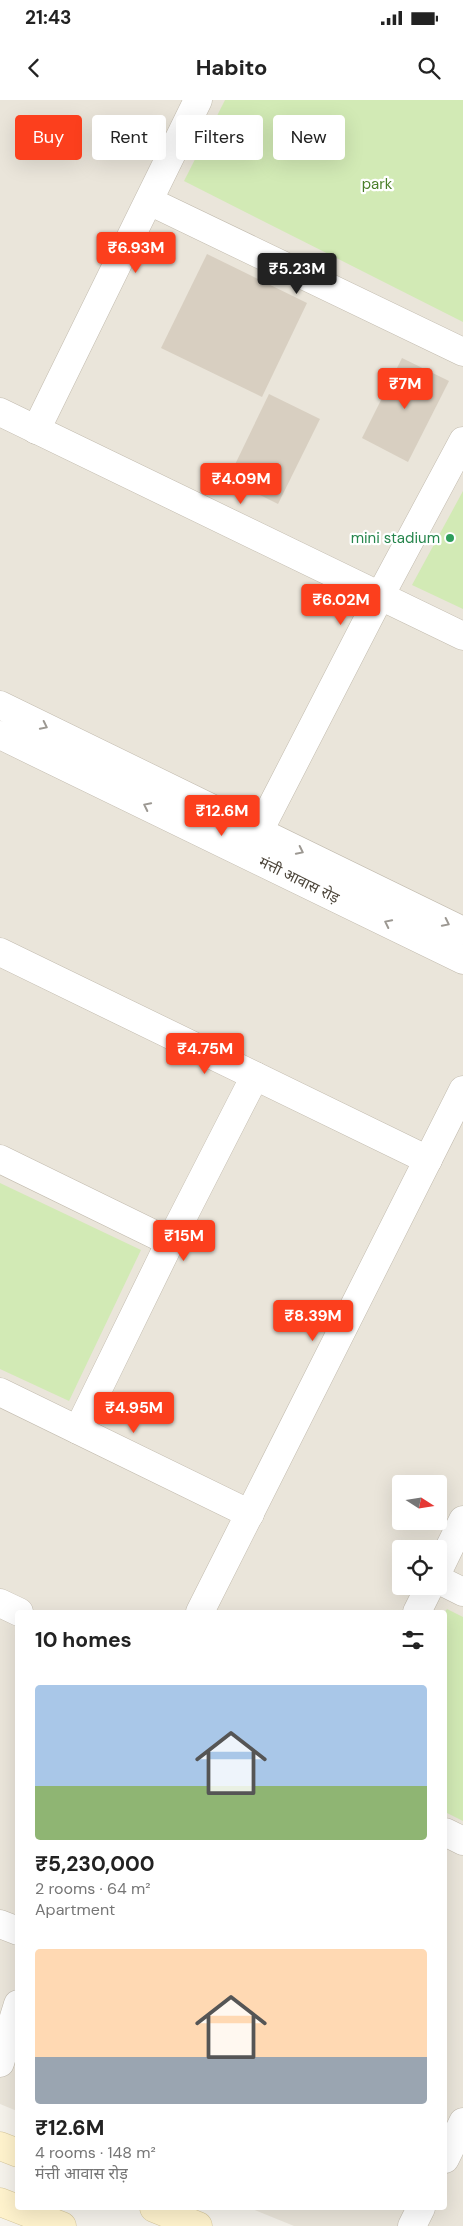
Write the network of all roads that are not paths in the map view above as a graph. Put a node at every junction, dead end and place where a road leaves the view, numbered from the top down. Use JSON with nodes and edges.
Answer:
{"nodes":[{"id":1,"x":198,"y":100,"type":"edge"},
{"id":2,"x":149,"y":200,"type":"junction"},
{"id":3,"x":463,"y":352,"type":"edge"},
{"id":4,"x":0,"y":412,"type":"edge"},
{"id":5,"x":36,"y":430,"type":"junction"},
{"id":6,"x":463,"y":441,"type":"edge"},
{"id":7,"x":380,"y":596,"type":"junction"},
{"id":8,"x":463,"y":636,"type":"edge"},
{"id":9,"x":0,"y":705,"type":"edge"},
{"id":10,"x":0,"y":735,"type":"edge"},
{"id":11,"x":259,"y":831,"type":"junction"},
{"id":12,"x":463,"y":931,"type":"edge"},
{"id":13,"x":0,"y":952,"type":"edge"},
{"id":14,"x":463,"y":960,"type":"edge"},
{"id":15,"x":255,"y":1076,"type":"junction"},
{"id":16,"x":463,"y":1090,"type":"edge"},
{"id":17,"x":0,"y":1159,"type":"edge"},
{"id":18,"x":428,"y":1160,"type":"junction"},
{"id":19,"x":170,"y":1242,"type":"junction"},
{"id":20,"x":0,"y":1392,"type":"edge"},
{"id":21,"x":78,"y":1430,"type":"junction"},
{"id":22,"x":250,"y":1514,"type":"junction"},
{"id":23,"x":463,"y":1520,"type":"edge"},
{"id":24,"x":447,"y":1553,"type":"edge"},
{"id":25,"x":447,"y":1584,"type":"edge"},
{"id":26,"x":463,"y":1592,"type":"edge"},
{"id":27,"x":426,"y":1595,"type":"edge"},
{"id":28,"x":0,"y":1603,"type":"edge"},
{"id":29,"x":15,"y":1610,"type":"edge"},
{"id":30,"x":201,"y":1610,"type":"edge"},
{"id":31,"x":418,"y":1610,"type":"edge"},
{"id":32,"x":447,"y":1833,"type":"edge"},
{"id":33,"x":463,"y":1841,"type":"edge"},
{"id":34,"x":0,"y":1924,"type":"edge"},
{"id":35,"x":15,"y":1930,"type":"edge"},
{"id":36,"x":15,"y":2014,"type":"edge"},
{"id":37,"x":0,"y":2063,"type":"edge"},
{"id":38,"x":463,"y":2122,"type":"edge"},
{"id":39,"x":0,"y":2146,"type":"edge"},
{"id":40,"x":15,"y":2152,"type":"edge"},
{"id":41,"x":447,"y":2155,"type":"edge"},
{"id":42,"x":0,"y":2202,"type":"edge"},
{"id":43,"x":15,"y":2208,"type":"edge"},
{"id":44,"x":21,"y":2210,"type":"edge"},
{"id":45,"x":159,"y":2210,"type":"edge"},
{"id":46,"x":421,"y":2210,"type":"edge"},
{"id":47,"x":62,"y":2226,"type":"edge"},
{"id":48,"x":198,"y":2226,"type":"edge"},
{"id":49,"x":412,"y":2226,"type":"edge"}],
"edges":[{"from":1,"to":2,"type":"street"},
{"from":2,"to":3,"type":"street"},
{"from":2,"to":5,"type":"street"},
{"from":4,"to":5,"type":"street"},
{"from":5,"to":7,"type":"street"},
{"from":6,"to":7,"type":"street"},
{"from":7,"to":8,"type":"street"},
{"from":7,"to":11,"type":"street"},
{"from":9,"to":11,"type":"street","one_way":true},
{"from":14,"to":10,"type":"street","name":"मंत्ती आवास रोड़","one_way":true},
{"from":11,"to":12,"type":"street","one_way":true},
{"from":13,"to":15,"type":"street"},
{"from":15,"to":18,"type":"street"},
{"from":15,"to":19,"type":"street"},
{"from":16,"to":18,"type":"street"},
{"from":17,"to":19,"type":"street"},
{"from":18,"to":22,"type":"street"},
{"from":19,"to":21,"type":"street"},
{"from":20,"to":21,"type":"street"},
{"from":21,"to":22,"type":"street"},
{"from":22,"to":30,"type":"street"},
{"from":23,"to":24,"type":"street"},
{"from":25,"to":26,"type":"street"},
{"from":27,"to":31,"type":"street"},
{"from":28,"to":29,"type":"street"},
{"from":32,"to":33,"type":"street"},
{"from":34,"to":35,"type":"street"},
{"from":36,"to":37,"type":"street"},
{"from":38,"to":41,"type":"street"},
{"from":39,"to":40,"type":"street"},
{"from":42,"to":43,"type":"street"},
{"from":44,"to":47,"type":"street"},
{"from":45,"to":48,"type":"street"},
{"from":46,"to":49,"type":"street"}]}
